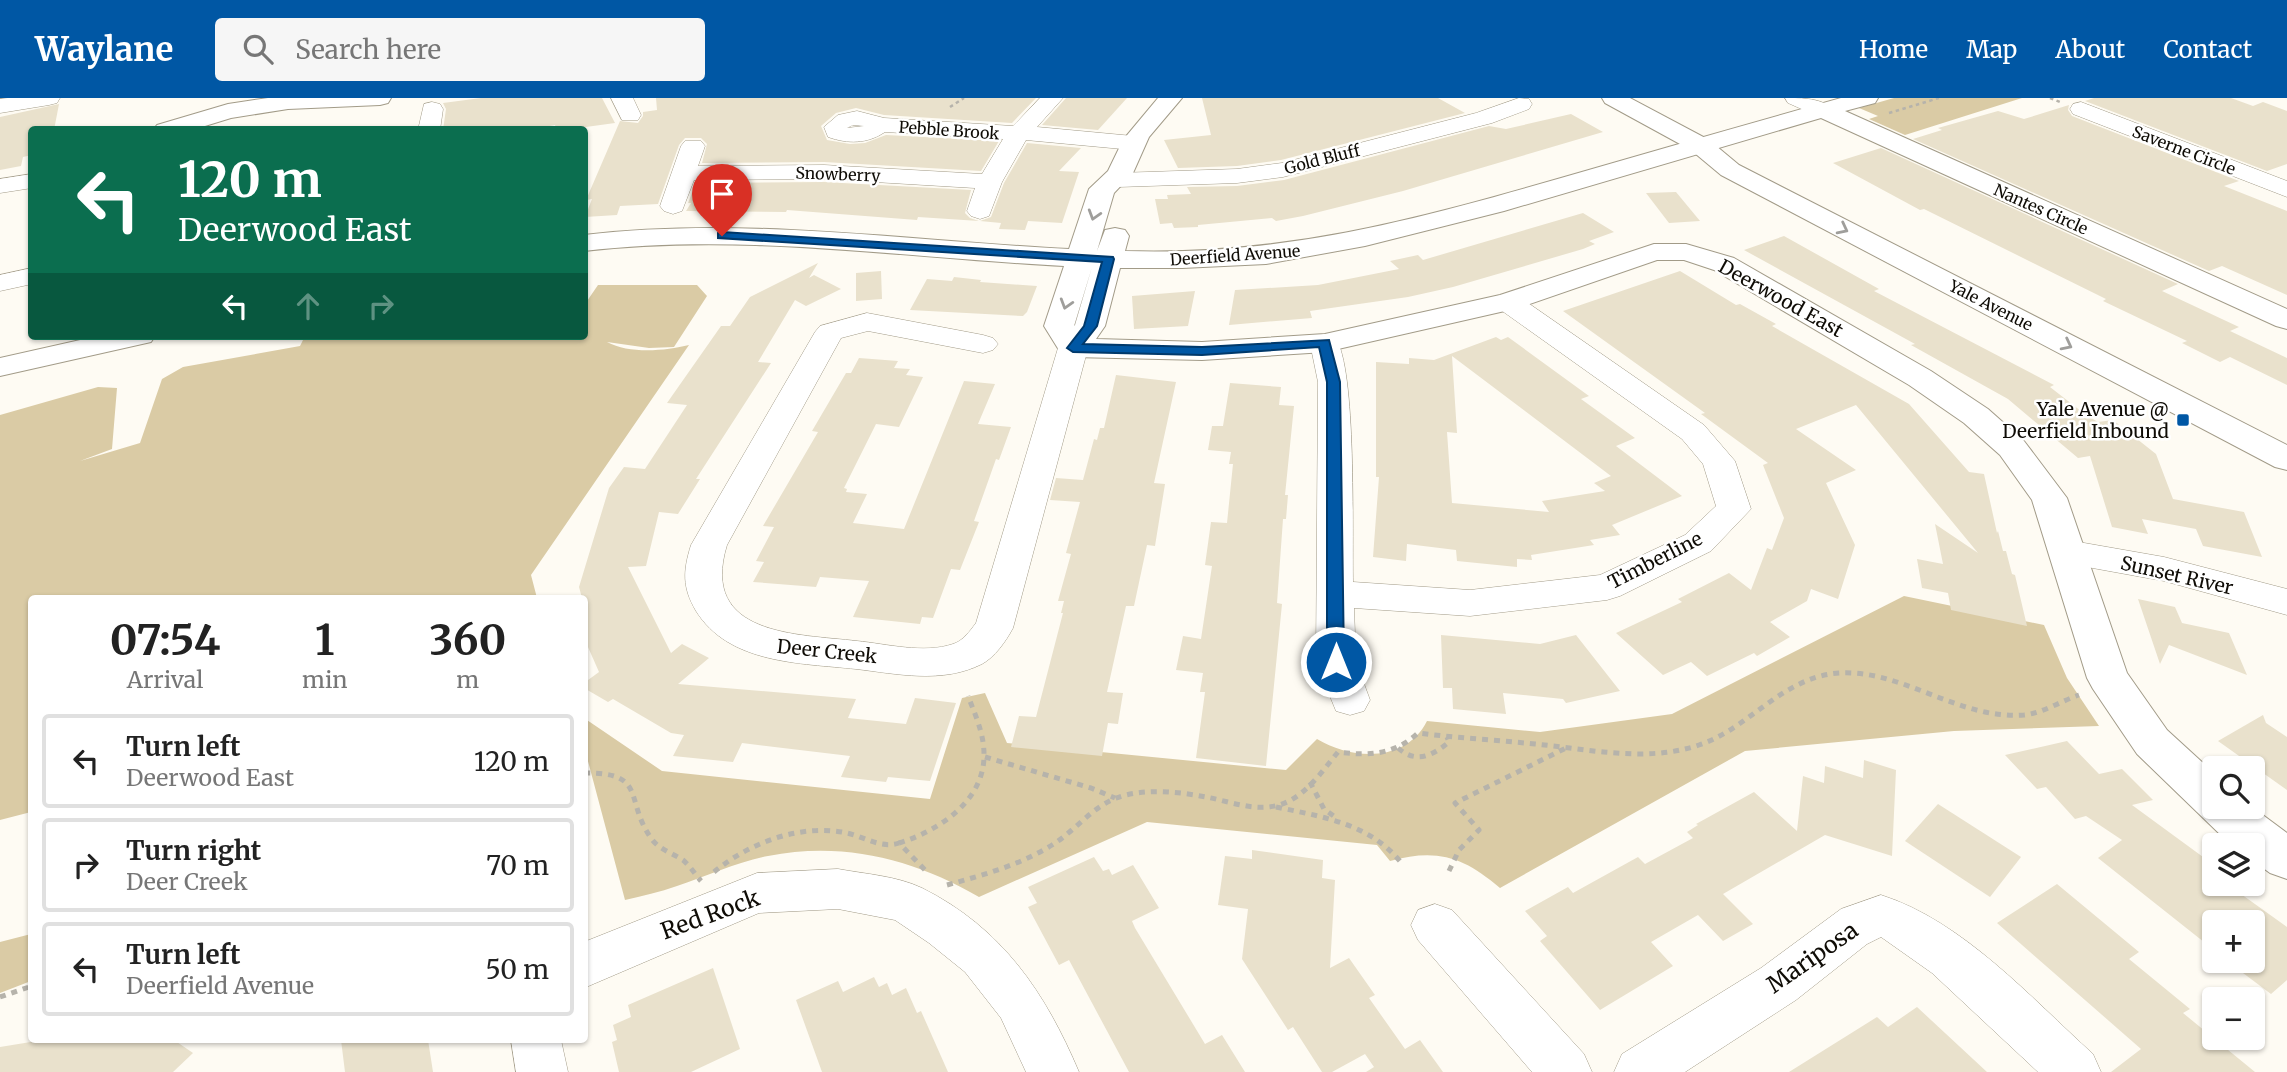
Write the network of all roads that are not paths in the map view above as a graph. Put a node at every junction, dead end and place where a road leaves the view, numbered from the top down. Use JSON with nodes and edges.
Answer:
{"nodes":[{"id":1,"x":49,"y":98,"type":"edge"},
{"id":2,"x":380,"y":98,"type":"edge"},
{"id":3,"x":1052,"y":98,"type":"edge"},
{"id":4,"x":1171,"y":98,"type":"edge"},
{"id":5,"x":1613,"y":98,"type":"edge"},
{"id":6,"x":1796,"y":98,"type":"edge"},
{"id":7,"x":1867,"y":98,"type":"edge"},
{"id":8,"x":1521,"y":104,"type":"dead end"},
{"id":9,"x":0,"y":106,"type":"edge"},
{"id":10,"x":2081,"y":109,"type":"dead end"},
{"id":11,"x":1823,"y":110,"type":"junction"},
{"id":12,"x":178,"y":126,"type":"edge"},
{"id":13,"x":1017,"y":135,"type":"junction"},
{"id":14,"x":1700,"y":145,"type":"junction"},
{"id":15,"x":693,"y":146,"type":"dead end"},
{"id":16,"x":1131,"y":147,"type":"junction"},
{"id":17,"x":824,"y":172,"type":"junction"},
{"id":18,"x":685,"y":173,"type":"junction"},
{"id":19,"x":28,"y":181,"type":"edge"},
{"id":20,"x":990,"y":182,"type":"junction"},
{"id":21,"x":0,"y":186,"type":"edge"},
{"id":22,"x":2287,"y":190,"type":"edge"},
{"id":23,"x":1121,"y":199,"type":"junction"},
{"id":24,"x":673,"y":206,"type":"dead end"},
{"id":25,"x":980,"y":211,"type":"dead end"},
{"id":26,"x":588,"y":243,"type":"edge"},
{"id":27,"x":1094,"y":258,"type":"junction"},
{"id":28,"x":28,"y":277,"type":"edge"},
{"id":29,"x":0,"y":283,"type":"edge"},
{"id":30,"x":1508,"y":302,"type":"junction"},
{"id":31,"x":2287,"y":320,"type":"edge"},
{"id":32,"x":105,"y":340,"type":"edge"},
{"id":33,"x":1325,"y":342,"type":"junction"},
{"id":34,"x":984,"y":344,"type":"dead end"},
{"id":35,"x":61,"y":345,"type":"edge"},
{"id":36,"x":1073,"y":348,"type":"junction"},
{"id":37,"x":0,"y":367,"type":"edge"},
{"id":38,"x":2287,"y":429,"type":"edge"},
{"id":39,"x":2287,"y":459,"type":"edge"},
{"id":40,"x":2067,"y":552,"type":"junction"},
{"id":41,"x":1335,"y":594,"type":"junction"},
{"id":42,"x":2287,"y":602,"type":"edge"},
{"id":43,"x":1350,"y":700,"type":"dead end"},
{"id":44,"x":2202,"y":789,"type":"edge"},
{"id":45,"x":2233,"y":819,"type":"edge"},
{"id":46,"x":2287,"y":859,"type":"edge"},
{"id":47,"x":1435,"y":925,"type":"dead end"},
{"id":48,"x":588,"y":964,"type":"edge"},
{"id":49,"x":537,"y":1043,"type":"edge"},
{"id":50,"x":542,"y":1072,"type":"edge"},
{"id":51,"x":1053,"y":1072,"type":"edge"},
{"id":52,"x":1566,"y":1072,"type":"edge"},
{"id":53,"x":1640,"y":1072,"type":"edge"},
{"id":54,"x":2075,"y":1072,"type":"edge"}],
"edges":[{"from":1,"to":9,"type":"street"},
{"from":2,"to":12,"type":"street"},
{"from":3,"to":13,"type":"street"},
{"from":4,"to":16,"type":"street","name":"Deer Creek"},
{"from":5,"to":14,"type":"street","name":"Yale Avenue"},
{"from":6,"to":11,"type":"street","name":"Nantes Circle"},
{"from":7,"to":11,"type":"street","name":"Deerfield Avenue"},
{"from":8,"to":23,"type":"street","name":"Gold Bluff"},
{"from":10,"to":22,"type":"street","name":"Saverne Circle"},
{"from":11,"to":14,"type":"street","name":"Deerfield Avenue"},
{"from":11,"to":31,"type":"street","name":"Nantes Circle"},
{"from":13,"to":16,"type":"street","name":"Pebble Brook"},
{"from":13,"to":17,"type":"street","name":"Pebble Brook"},
{"from":13,"to":20,"type":"street"},
{"from":14,"to":27,"type":"street","name":"Deerfield Avenue"},
{"from":14,"to":38,"type":"street","name":"Yale Avenue"},
{"from":14,"to":39,"type":"street","name":"Yale Avenue","one_way":true},
{"from":15,"to":18,"type":"street"},
{"from":16,"to":23,"type":"street","name":"Deer Creek"},
{"from":17,"to":18,"type":"street","name":"Snowberry"},
{"from":17,"to":20,"type":"street","name":"Snowberry"},
{"from":18,"to":24,"type":"street"},
{"from":19,"to":21,"type":"street"},
{"from":20,"to":25,"type":"street"},
{"from":23,"to":27,"type":"street","name":"Deer Creek"},
{"from":26,"to":27,"type":"street","name":"Deerfield Avenue"},
{"from":27,"to":36,"type":"street","name":"Deer Creek"},
{"from":28,"to":29,"type":"street"},
{"from":30,"to":33,"type":"street","name":"Deerwood East"},
{"from":30,"to":40,"type":"street","name":"Deerwood East"},
{"from":30,"to":41,"type":"street","name":"Timberline"},
{"from":32,"to":35,"type":"street"},
{"from":33,"to":36,"type":"street","name":"Deerwood East"},
{"from":33,"to":41,"type":"street"},
{"from":34,"to":36,"type":"street","name":"Deer Creek"},
{"from":35,"to":37,"type":"street"},
{"from":40,"to":42,"type":"street","name":"Sunset River"},
{"from":40,"to":44,"type":"street","name":"Deerwood East"},
{"from":41,"to":43,"type":"street"},
{"from":45,"to":46,"type":"street"},
{"from":47,"to":52,"type":"street"},
{"from":48,"to":51,"type":"street","name":"Red Rock"},
{"from":49,"to":50,"type":"street"},
{"from":53,"to":54,"type":"street","name":"Mariposa"}]}
